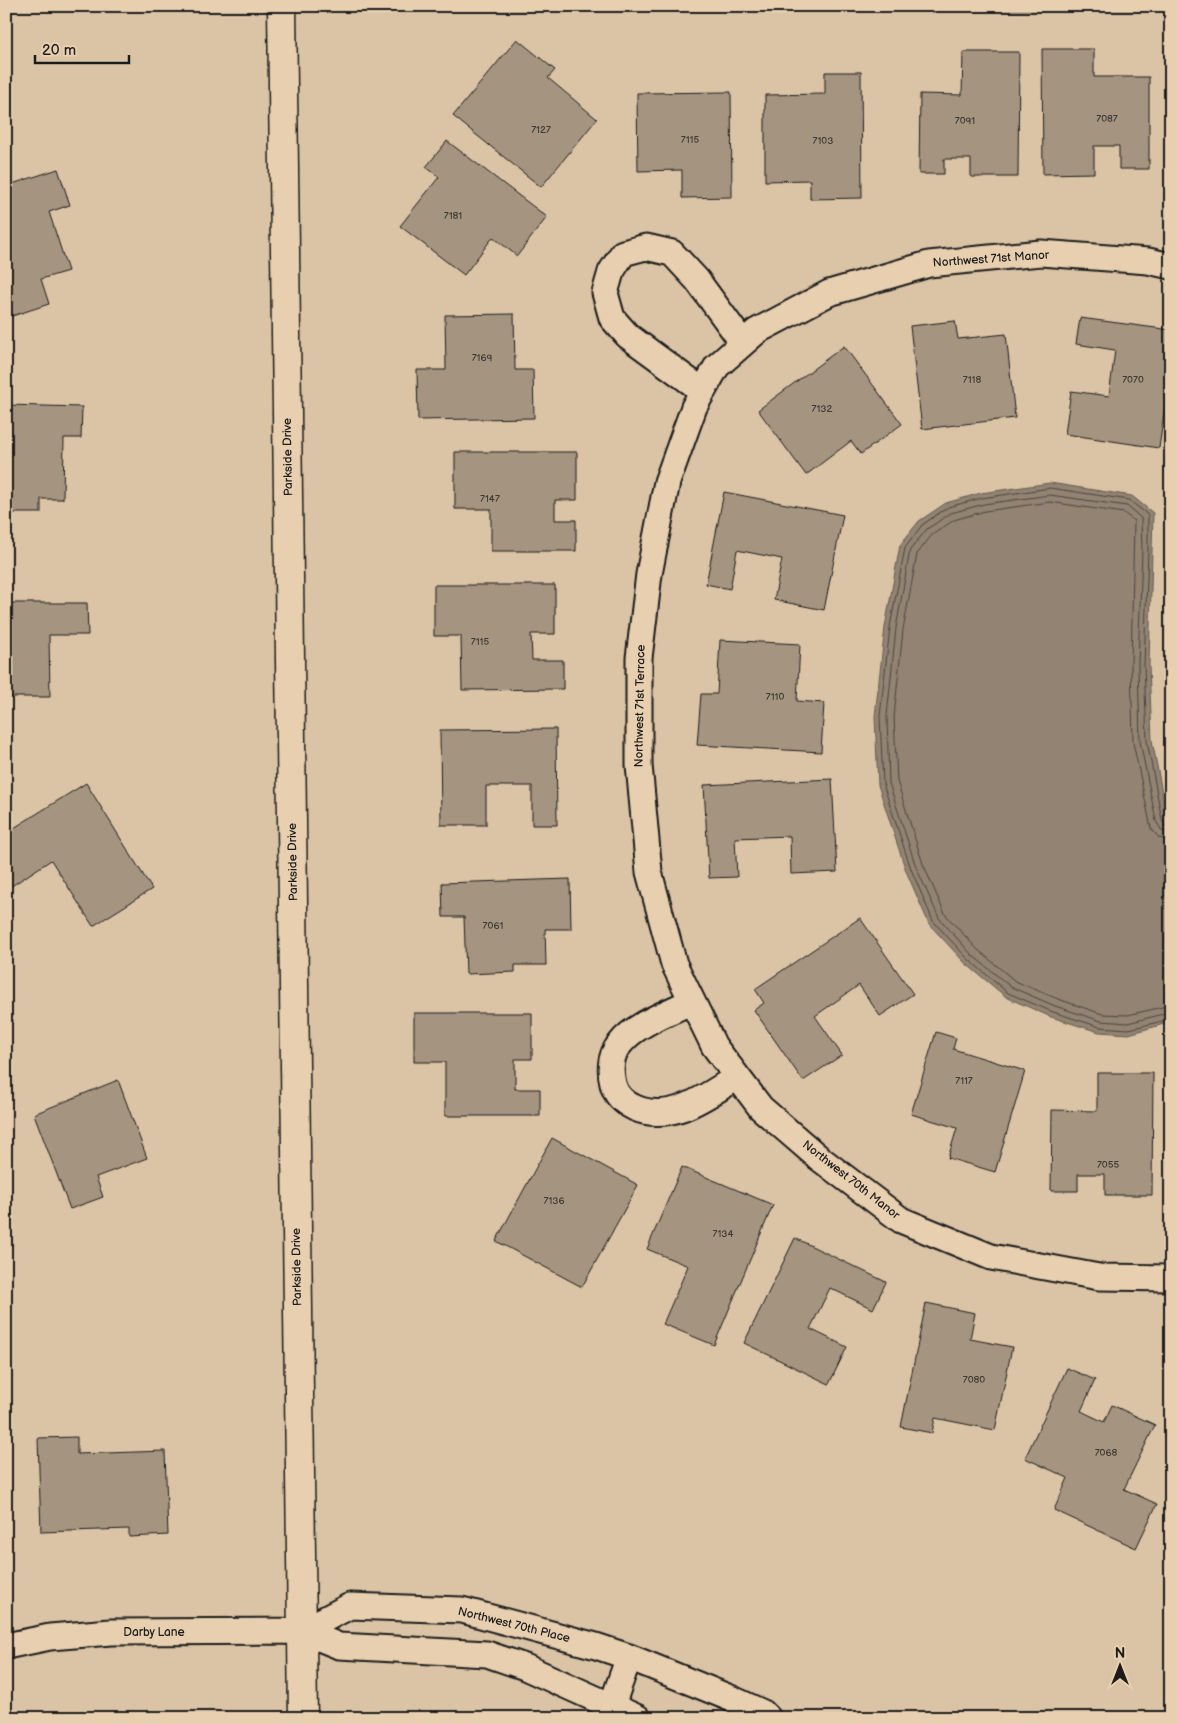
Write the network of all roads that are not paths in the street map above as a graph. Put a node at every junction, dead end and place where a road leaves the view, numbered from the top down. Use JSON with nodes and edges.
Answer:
{"nodes":[{"id":1,"x":282,"y":6,"type":"edge"},
{"id":2,"x":1171,"y":266,"type":"edge"},
{"id":3,"x":743,"y":343,"type":"junction"},
{"id":4,"x":716,"y":366,"type":"joint"},
{"id":5,"x":702,"y":391,"type":"junction"},
{"id":6,"x":692,"y":1001,"type":"junction"},
{"id":7,"x":714,"y":1046,"type":"joint"},
{"id":8,"x":738,"y":1077,"type":"junction"},
{"id":9,"x":1171,"y":1278,"type":"edge"},
{"id":10,"x":302,"y":1632,"type":"junction"},
{"id":11,"x":6,"y":1646,"type":"edge"},
{"id":12,"x":629,"y":1657,"type":"junction"},
{"id":13,"x":612,"y":1705,"type":"junction"},
{"id":14,"x":725,"y":1708,"type":"edge"},
{"id":15,"x":303,"y":1718,"type":"edge"},
{"id":16,"x":638,"y":1718,"type":"edge"},
{"id":17,"x":768,"y":1718,"type":"edge"}],
"edges":[{"from":1,"to":10,"type":"street","name":"Parkside Drive"},
{"from":2,"to":3,"type":"street","name":"Northwest 71st Manor"},
{"from":3,"to":4,"type":"street","name":"Northwest 71st Manor"},
{"from":3,"to":5,"type":"street"},
{"from":4,"to":5,"type":"street","name":"Northwest 71st Terrace"},
{"from":5,"to":6,"type":"street","name":"Northwest 71st Terrace"},
{"from":6,"to":7,"type":"street","name":"Northwest 71st Terrace"},
{"from":6,"to":8,"type":"street"},
{"from":7,"to":8,"type":"street","name":"Northwest 70th Manor"},
{"from":8,"to":9,"type":"street","name":"Northwest 70th Manor"},
{"from":10,"to":11,"type":"street","name":"Darby Lane"},
{"from":10,"to":12,"type":"street","name":"Northwest 70th Place"},
{"from":10,"to":13,"type":"street"},
{"from":10,"to":15,"type":"street","name":"Parkside Drive"},
{"from":12,"to":13,"type":"street"},
{"from":12,"to":14,"type":"street","name":"Northwest 70th Place"},
{"from":13,"to":16,"type":"street"},
{"from":14,"to":17,"type":"street","name":"Northwest 70th Place"}]}
